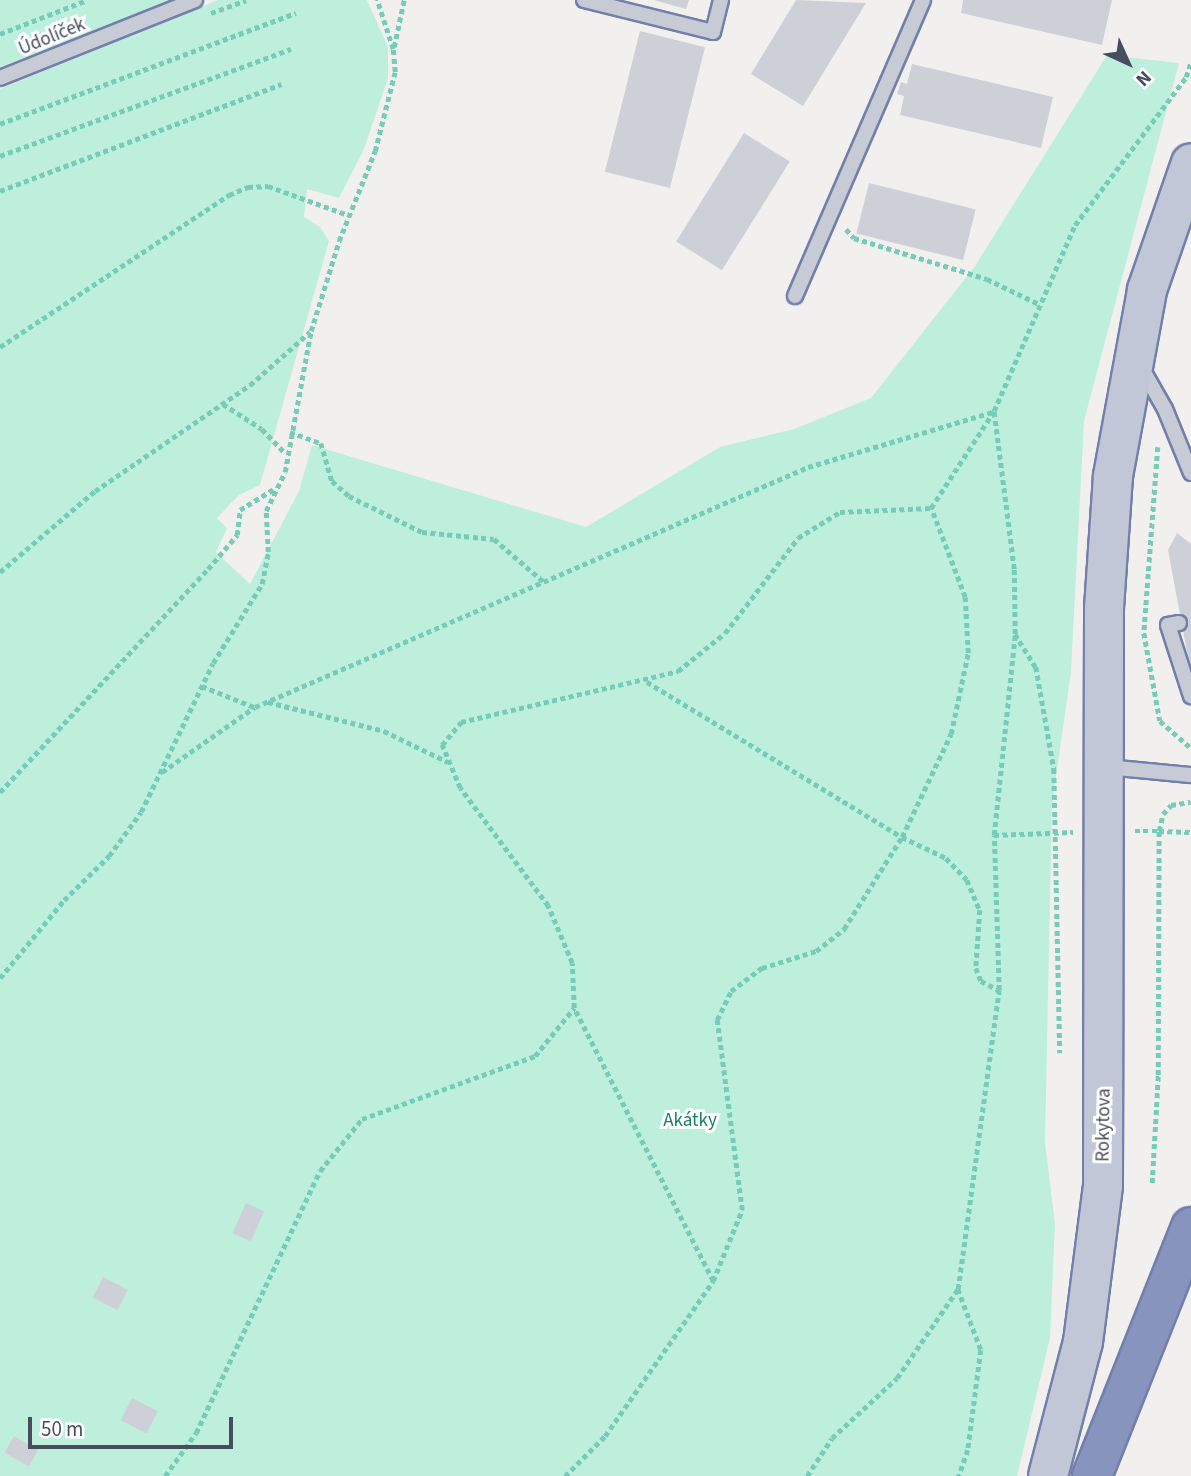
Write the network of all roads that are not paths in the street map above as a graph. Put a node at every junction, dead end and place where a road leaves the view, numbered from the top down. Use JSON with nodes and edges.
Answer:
{"nodes":[{"id":1,"x":195,"y":0,"type":"edge"},
{"id":2,"x":584,"y":0,"type":"edge"},
{"id":3,"x":721,"y":0,"type":"edge"},
{"id":4,"x":923,"y":0,"type":"edge"},
{"id":5,"x":0,"y":78,"type":"edge"},
{"id":6,"x":1191,"y":163,"type":"edge"},
{"id":7,"x":795,"y":296,"type":"dead end"},
{"id":8,"x":1132,"y":352,"type":"junction"},
{"id":9,"x":1191,"y":473,"type":"edge"},
{"id":10,"x":1179,"y":623,"type":"dead end"},
{"id":11,"x":1191,"y":695,"type":"edge"},
{"id":12,"x":1102,"y":767,"type":"junction"},
{"id":13,"x":1191,"y":775,"type":"edge"},
{"id":14,"x":1191,"y":1227,"type":"edge"},
{"id":15,"x":1048,"y":1476,"type":"edge"},
{"id":16,"x":1092,"y":1476,"type":"edge"}],
"edges":[{"from":1,"to":5,"type":"lane","name":"Údolíček"},
{"from":2,"to":3,"type":"lane"},
{"from":4,"to":7,"type":"lane"},
{"from":6,"to":8,"type":"main road","name":"Rokytova"},
{"from":8,"to":9,"type":"lane"},
{"from":8,"to":12,"type":"main road","name":"Rokytova"},
{"from":10,"to":11,"type":"lane"},
{"from":12,"to":13,"type":"lane"},
{"from":12,"to":15,"type":"main road","name":"Rokytova"},
{"from":14,"to":16,"type":"highway"}]}
